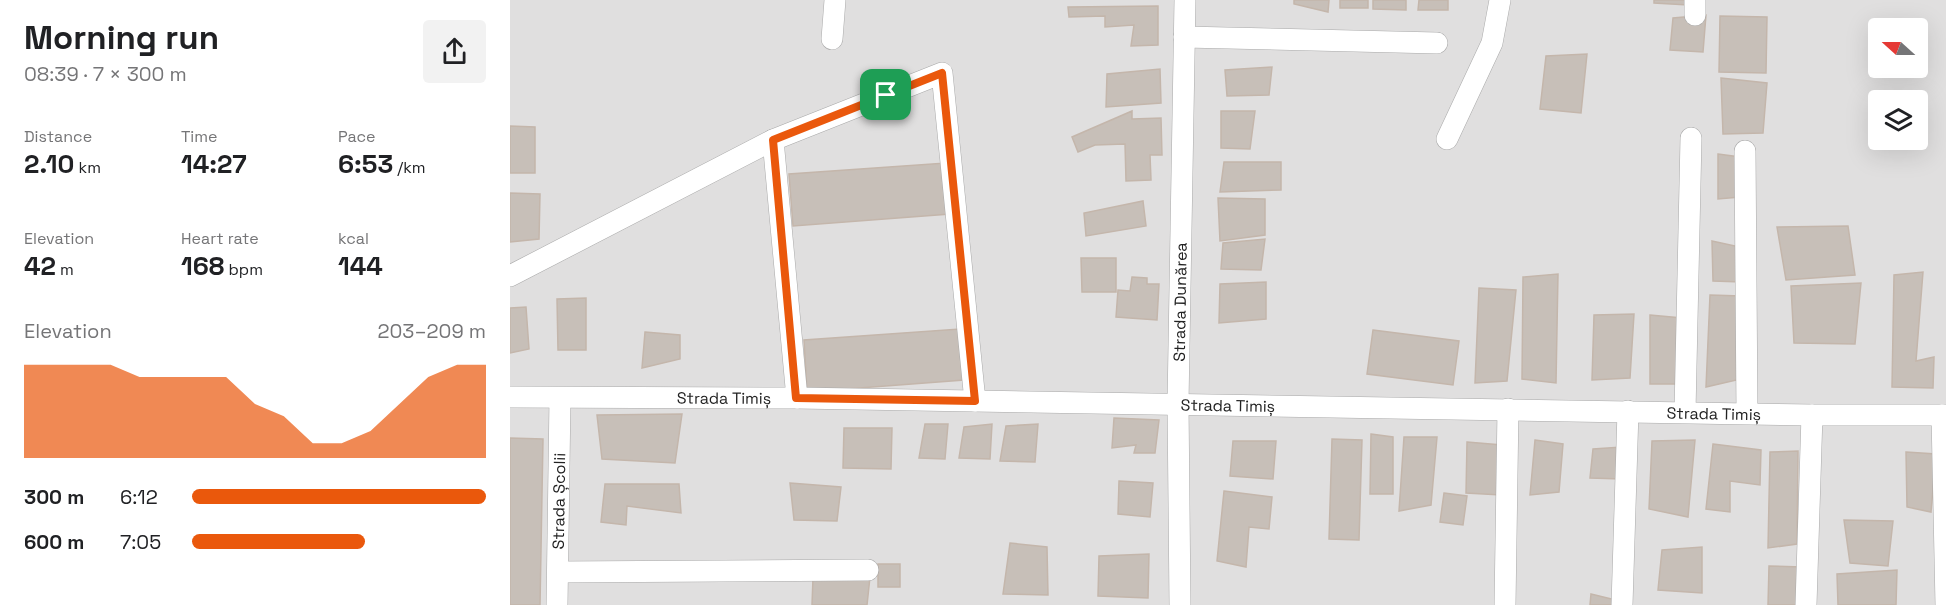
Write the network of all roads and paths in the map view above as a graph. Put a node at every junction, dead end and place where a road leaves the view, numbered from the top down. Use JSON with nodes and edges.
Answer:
{"nodes":[{"id":1,"x":835,"y":0,"type":"edge"},
{"id":2,"x":1185,"y":0,"type":"edge"},
{"id":3,"x":1500,"y":0,"type":"edge"},
{"id":4,"x":1184,"y":37,"type":"junction"},
{"id":5,"x":832,"y":39,"type":"dead end"},
{"id":6,"x":1437,"y":43,"type":"dead end"},
{"id":7,"x":1691,"y":138,"type":"dead end"},
{"id":8,"x":1447,"y":139,"type":"dead end"},
{"id":9,"x":773,"y":140,"type":"junction"},
{"id":10,"x":1745,"y":151,"type":"dead end"},
{"id":11,"x":510,"y":276,"type":"edge"},
{"id":12,"x":510,"y":397,"type":"edge"},
{"id":13,"x":560,"y":398,"type":"junction"},
{"id":14,"x":796,"y":398,"type":"junction"},
{"id":15,"x":975,"y":401,"type":"junction"},
{"id":16,"x":1178,"y":403,"type":"junction"},
{"id":17,"x":1508,"y":409,"type":"junction"},
{"id":18,"x":1628,"y":411,"type":"junction"},
{"id":19,"x":1685,"y":412,"type":"junction"},
{"id":20,"x":1747,"y":413,"type":"junction"},
{"id":21,"x":1812,"y":415,"type":"junction"},
{"id":22,"x":1944,"y":415,"type":"edge"},
{"id":23,"x":868,"y":570,"type":"dead end"},
{"id":24,"x":558,"y":572,"type":"junction"},
{"id":25,"x":557,"y":605,"type":"edge"},
{"id":26,"x":1180,"y":605,"type":"edge"},
{"id":27,"x":1505,"y":605,"type":"edge"},
{"id":28,"x":1622,"y":605,"type":"edge"},
{"id":29,"x":1806,"y":605,"type":"edge"},
{"id":30,"x":1946,"y":605,"type":"edge"}],
"edges":[{"from":1,"to":5,"type":"street"},
{"from":2,"to":4,"type":"street","name":"Strada Dunărea"},
{"from":3,"to":8,"type":"street"},
{"from":4,"to":6,"type":"street"},
{"from":4,"to":16,"type":"street","name":"Strada Dunărea"},
{"from":7,"to":19,"type":"street"},
{"from":9,"to":11,"type":"street"},
{"from":9,"to":14,"type":"street"},
{"from":9,"to":15,"type":"street"},
{"from":10,"to":20,"type":"street"},
{"from":12,"to":13,"type":"street","name":"Strada Timiș"},
{"from":13,"to":14,"type":"street","name":"Strada Timiș"},
{"from":13,"to":24,"type":"street","name":"Strada Școlii"},
{"from":14,"to":15,"type":"street","name":"Strada Timiș"},
{"from":15,"to":16,"type":"street","name":"Strada Timiș"},
{"from":16,"to":17,"type":"street","name":"Strada Timiș"},
{"from":16,"to":26,"type":"street","name":"Strada Dunărea"},
{"from":17,"to":18,"type":"street","name":"Strada Timiș"},
{"from":17,"to":27,"type":"street"},
{"from":18,"to":19,"type":"street","name":"Strada Timiș"},
{"from":18,"to":28,"type":"street"},
{"from":19,"to":20,"type":"street","name":"Strada Timiș"},
{"from":20,"to":21,"type":"street","name":"Strada Timiș"},
{"from":21,"to":22,"type":"street","name":"Strada Timiș"},
{"from":21,"to":29,"type":"street"},
{"from":22,"to":30,"type":"street"},
{"from":23,"to":24,"type":"street"},
{"from":24,"to":25,"type":"street","name":"Strada Școlii"}]}
